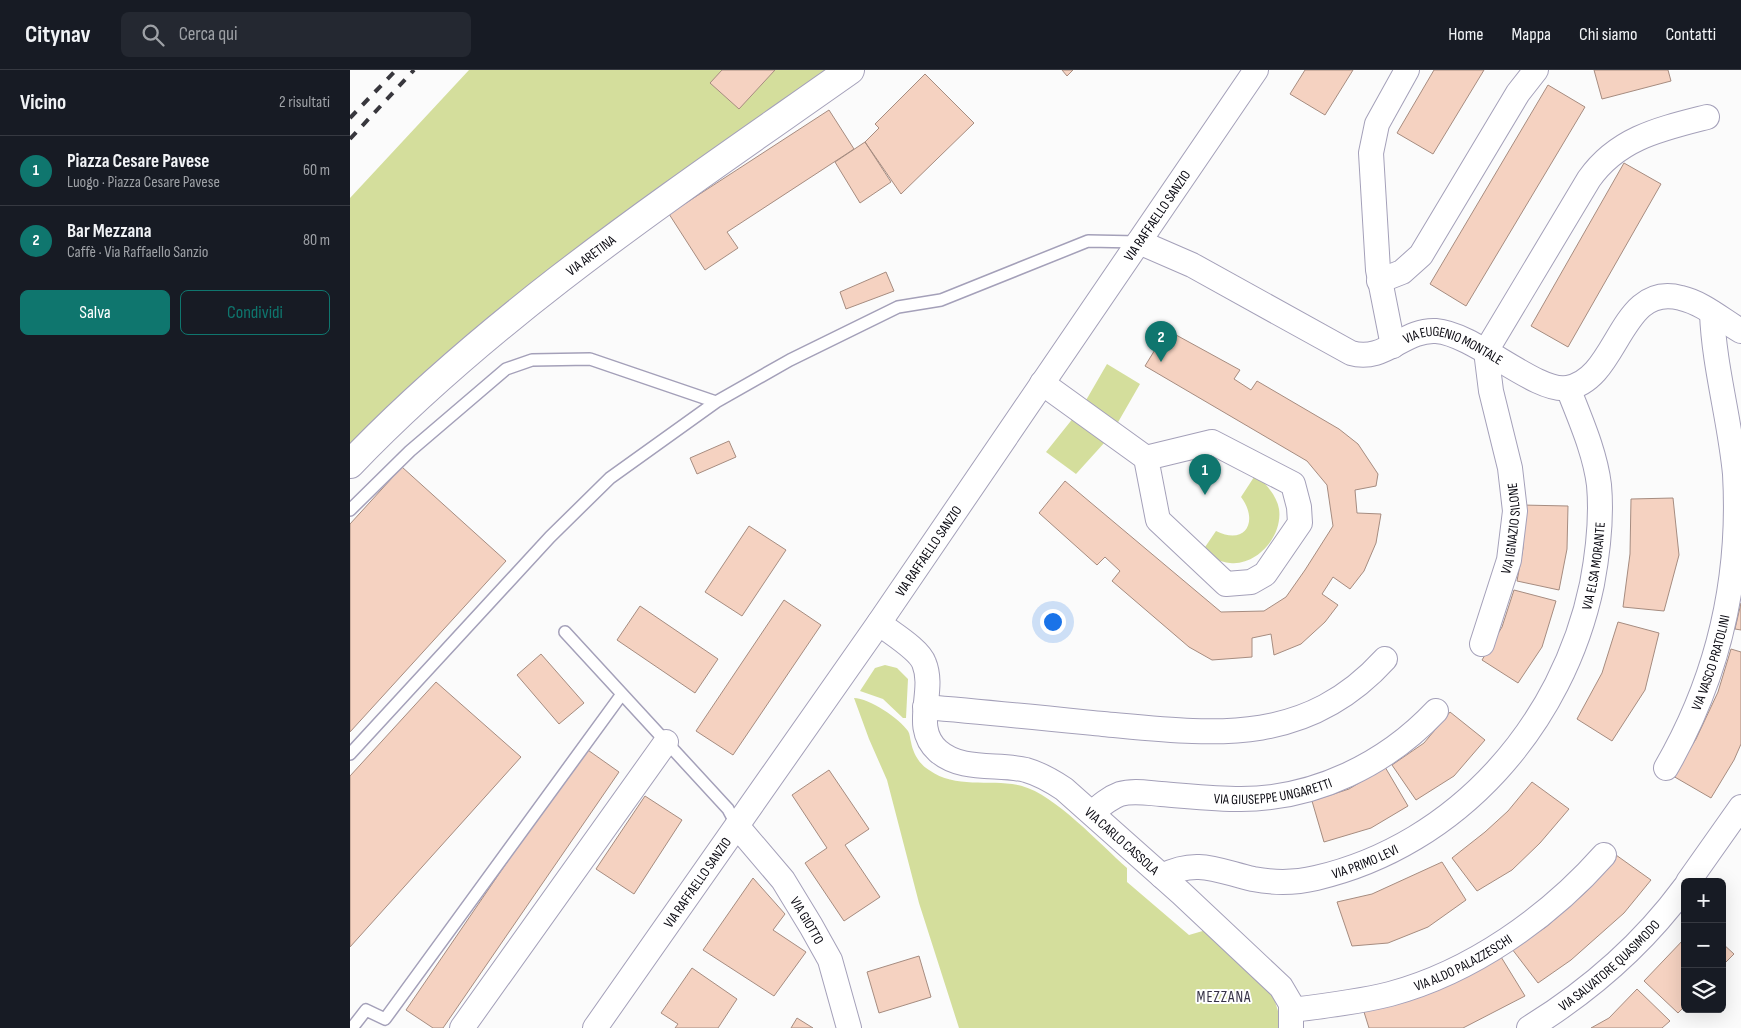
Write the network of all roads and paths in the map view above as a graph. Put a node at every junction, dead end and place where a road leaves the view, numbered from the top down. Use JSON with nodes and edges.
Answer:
{"nodes":[{"id":1,"x":850,"y":70,"type":"edge"},
{"id":2,"x":1256,"y":70,"type":"edge"},
{"id":3,"x":1407,"y":70,"type":"edge"},
{"id":4,"x":1536,"y":70,"type":"edge"},
{"id":5,"x":1707,"y":117,"type":"dead end"},
{"id":6,"x":1140,"y":242,"type":"junction"},
{"id":7,"x":1379,"y":281,"type":"junction"},
{"id":8,"x":1712,"y":313,"type":"junction"},
{"id":9,"x":1741,"y":331,"type":"edge"},
{"id":10,"x":1392,"y":346,"type":"junction"},
{"id":11,"x":1486,"y":351,"type":"junction"},
{"id":12,"x":1042,"y":383,"type":"junction"},
{"id":13,"x":1568,"y":388,"type":"junction"},
{"id":14,"x":716,"y":402,"type":"junction"},
{"id":15,"x":1146,"y":458,"type":"junction"},
{"id":16,"x":350,"y":464,"type":"edge"},
{"id":17,"x":350,"y":510,"type":"edge"},
{"id":18,"x":879,"y":623,"type":"junction"},
{"id":19,"x":565,"y":632,"type":"dead end"},
{"id":20,"x":1482,"y":644,"type":"dead end"},
{"id":21,"x":1385,"y":659,"type":"dead end"},
{"id":22,"x":622,"y":694,"type":"junction"},
{"id":23,"x":925,"y":707,"type":"junction"},
{"id":24,"x":1436,"y":711,"type":"dead end"},
{"id":25,"x":1527,"y":734,"type":"joint"},
{"id":26,"x":666,"y":742,"type":"junction"},
{"id":27,"x":350,"y":754,"type":"edge"},
{"id":28,"x":1666,"y":768,"type":"dead end"},
{"id":29,"x":1741,"y":807,"type":"edge"},
{"id":30,"x":1092,"y":813,"type":"junction"},
{"id":31,"x":737,"y":826,"type":"junction"},
{"id":32,"x":1604,"y":854,"type":"dead end"},
{"id":33,"x":1162,"y":876,"type":"junction"},
{"id":34,"x":1692,"y":878,"type":"edge"},
{"id":35,"x":1681,"y":892,"type":"edge"},
{"id":36,"x":1292,"y":1019,"type":"edge"},
{"id":37,"x":352,"y":1028,"type":"edge"},
{"id":38,"x":462,"y":1028,"type":"edge"},
{"id":39,"x":595,"y":1028,"type":"edge"},
{"id":40,"x":849,"y":1028,"type":"edge"},
{"id":41,"x":1529,"y":1028,"type":"edge"}],
"edges":[{"from":1,"to":16,"type":"street","name":"VIA ARETINA"},
{"from":2,"to":6,"type":"street","name":"VIA RAFFAELLO SANZIO"},
{"from":3,"to":7,"type":"street"},
{"from":4,"to":7,"type":"street"},
{"from":5,"to":11,"type":"street"},
{"from":6,"to":10,"type":"street","name":"VIA EUGENIO MONTALE"},
{"from":6,"to":12,"type":"street","name":"VIA RAFFAELLO SANZIO"},
{"from":6,"to":14,"type":"lane"},
{"from":7,"to":10,"type":"street"},
{"from":8,"to":9,"type":"street"},
{"from":8,"to":13,"type":"street"},
{"from":8,"to":28,"type":"street","name":"VIA VASCO PRATOLINI"},
{"from":10,"to":11,"type":"street","name":"VIA EUGENIO MONTALE"},
{"from":11,"to":13,"type":"street","name":"VIA EUGENIO MONTALE"},
{"from":11,"to":20,"type":"street","name":"VIA IGNAZIO SILONE"},
{"from":12,"to":15,"type":"street"},
{"from":12,"to":18,"type":"street","name":"VIA RAFFAELLO SANZIO"},
{"from":13,"to":25,"type":"street","name":"VIA ELSA MORANTE"},
{"from":14,"to":17,"type":"lane"},
{"from":14,"to":27,"type":"lane"},
{"from":15,"to":15,"type":"street"},
{"from":18,"to":23,"type":"street","name":"VIA CARLO CASSOLA"},
{"from":18,"to":31,"type":"street","name":"VIA RAFFAELLO SANZIO"},
{"from":19,"to":22,"type":"lane"},
{"from":21,"to":23,"type":"street"},
{"from":22,"to":26,"type":"lane"},
{"from":22,"to":37,"type":"lane"},
{"from":23,"to":30,"type":"street","name":"VIA CARLO CASSOLA"},
{"from":24,"to":30,"type":"street","name":"VIA GIUSEPPE UNGARETTI"},
{"from":25,"to":33,"type":"street","name":"VIA PRIMO LEVI"},
{"from":26,"to":31,"type":"lane"},
{"from":26,"to":38,"type":"street"},
{"from":29,"to":34,"type":"street","name":"VIA SALVATORE QUASIMODO"},
{"from":30,"to":33,"type":"street","name":"VIA CARLO CASSOLA"},
{"from":31,"to":39,"type":"street","name":"VIA RAFFAELLO SANZIO"},
{"from":31,"to":40,"type":"street","name":"VIA GIOTTO"},
{"from":32,"to":36,"type":"street","name":"VIA ALDO PALAZZESCHI"},
{"from":33,"to":36,"type":"street","name":"VIA CARLO CASSOLA"},
{"from":35,"to":41,"type":"street","name":"VIA SALVATORE QUASIMODO"}]}
